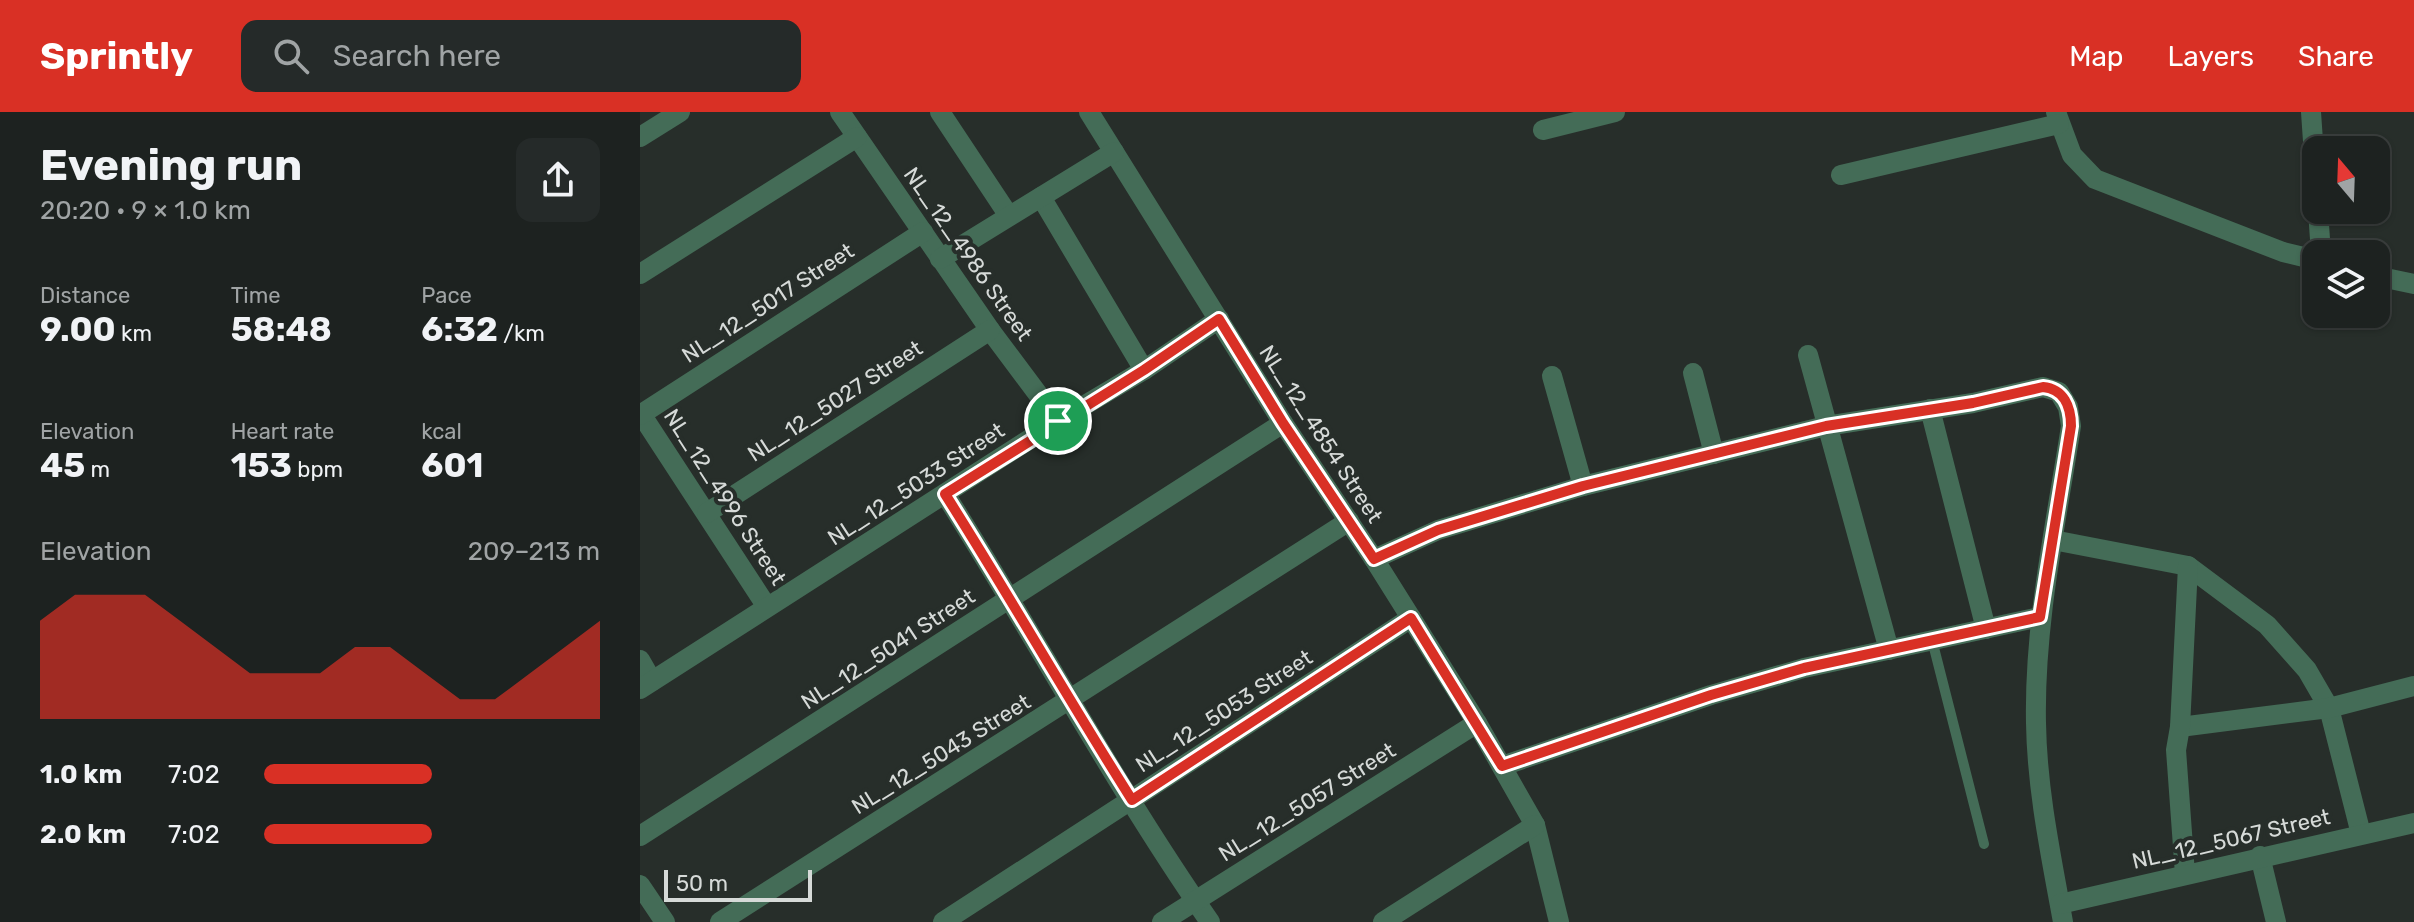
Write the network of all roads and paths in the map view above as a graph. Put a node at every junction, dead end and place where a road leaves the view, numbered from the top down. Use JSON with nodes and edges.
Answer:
{"nodes":[{"id":1,"x":680,"y":112,"type":"edge"},
{"id":2,"x":840,"y":112,"type":"edge"},
{"id":3,"x":940,"y":112,"type":"edge"},
{"id":4,"x":1089,"y":112,"type":"edge"},
{"id":5,"x":1615,"y":112,"type":"edge"},
{"id":6,"x":2311,"y":112,"type":"edge"},
{"id":7,"x":2057,"y":118,"type":"edge"},
{"id":8,"x":1543,"y":130,"type":"dead end"},
{"id":9,"x":2313,"y":136,"type":"edge"},
{"id":10,"x":640,"y":137,"type":"edge"},
{"id":11,"x":857,"y":137,"type":"junction"},
{"id":12,"x":1114,"y":152,"type":"junction"},
{"id":13,"x":1841,"y":175,"type":"dead end"},
{"id":14,"x":1041,"y":197,"type":"junction"},
{"id":15,"x":1009,"y":216,"type":"junction"},
{"id":16,"x":923,"y":232,"type":"junction"},
{"id":17,"x":2302,"y":257,"type":"edge"},
{"id":18,"x":940,"y":259,"type":"junction"},
{"id":19,"x":640,"y":274,"type":"edge"},
{"id":20,"x":2390,"y":279,"type":"edge"},
{"id":21,"x":2414,"y":284,"type":"edge"},
{"id":22,"x":1219,"y":319,"type":"junction"},
{"id":23,"x":990,"y":330,"type":"junction"},
{"id":24,"x":1808,"y":355,"type":"dead end"},
{"id":25,"x":1144,"y":370,"type":"junction"},
{"id":26,"x":1693,"y":373,"type":"dead end"},
{"id":27,"x":1552,"y":376,"type":"dead end"},
{"id":28,"x":643,"y":407,"type":"edge"},
{"id":29,"x":1930,"y":409,"type":"junction"},
{"id":30,"x":1058,"y":421,"type":"junction"},
{"id":31,"x":1283,"y":423,"type":"junction"},
{"id":32,"x":1826,"y":426,"type":"junction"},
{"id":33,"x":1714,"y":454,"type":"junction"},
{"id":34,"x":1583,"y":486,"type":"junction"},
{"id":35,"x":945,"y":494,"type":"junction"},
{"id":36,"x":707,"y":513,"type":"junction"},
{"id":37,"x":1349,"y":521,"type":"junction"},
{"id":38,"x":2053,"y":540,"type":"junction"},
{"id":39,"x":1374,"y":559,"type":"junction"},
{"id":40,"x":2188,"y":566,"type":"junction"},
{"id":41,"x":1011,"y":599,"type":"junction"},
{"id":42,"x":767,"y":607,"type":"junction"},
{"id":43,"x":2040,"y":617,"type":"junction"},
{"id":44,"x":1411,"y":618,"type":"junction"},
{"id":45,"x":1986,"y":629,"type":"junction"},
{"id":46,"x":1932,"y":640,"type":"junction"},
{"id":47,"x":1889,"y":650,"type":"junction"},
{"id":48,"x":640,"y":660,"type":"edge"},
{"id":49,"x":646,"y":685,"type":"edge"},
{"id":50,"x":2414,"y":686,"type":"edge"},
{"id":51,"x":1070,"y":701,"type":"junction"},
{"id":52,"x":2329,"y":708,"type":"junction"},
{"id":53,"x":1477,"y":723,"type":"junction"},
{"id":54,"x":2180,"y":727,"type":"junction"},
{"id":55,"x":1502,"y":766,"type":"junction"},
{"id":56,"x":1132,"y":800,"type":"junction"},
{"id":57,"x":2414,"y":823,"type":"edge"},
{"id":58,"x":1535,"y":825,"type":"junction"},
{"id":59,"x":2361,"y":834,"type":"junction"},
{"id":60,"x":640,"y":836,"type":"edge"},
{"id":61,"x":1984,"y":844,"type":"dead end"},
{"id":62,"x":2260,"y":856,"type":"junction"},
{"id":63,"x":2185,"y":874,"type":"junction"},
{"id":64,"x":640,"y":885,"type":"edge"},
{"id":65,"x":1195,"y":901,"type":"junction"},
{"id":66,"x":2062,"y":913,"type":"edge"},
{"id":67,"x":665,"y":922,"type":"edge"},
{"id":68,"x":720,"y":922,"type":"edge"},
{"id":69,"x":943,"y":922,"type":"edge"},
{"id":70,"x":1162,"y":922,"type":"edge"},
{"id":71,"x":1210,"y":922,"type":"edge"},
{"id":72,"x":1383,"y":922,"type":"edge"},
{"id":73,"x":1559,"y":922,"type":"edge"},
{"id":74,"x":2276,"y":922,"type":"edge"}],
"edges":[{"from":1,"to":10,"type":"street"},
{"from":2,"to":11,"type":"street","name":"NL_12_4986 Street"},
{"from":3,"to":15,"type":"street"},
{"from":4,"to":12,"type":"street","name":"NL_12_4854 Street"},
{"from":5,"to":8,"type":"street"},
{"from":6,"to":9,"type":"street"},
{"from":7,"to":13,"type":"street"},
{"from":7,"to":17,"type":"street"},
{"from":11,"to":16,"type":"street","name":"NL_12_4986 Street"},
{"from":11,"to":19,"type":"street"},
{"from":12,"to":14,"type":"street"},
{"from":12,"to":22,"type":"street","name":"NL_12_4854 Street"},
{"from":14,"to":15,"type":"street"},
{"from":14,"to":25,"type":"street"},
{"from":15,"to":18,"type":"street"},
{"from":16,"to":18,"type":"street","name":"NL_12_4986 Street"},
{"from":16,"to":28,"type":"street","name":"NL_12_5017 Street"},
{"from":18,"to":23,"type":"street","name":"NL_12_4986 Street"},
{"from":20,"to":21,"type":"street"},
{"from":22,"to":25,"type":"street","name":"NL_12_5033 Street"},
{"from":22,"to":31,"type":"street","name":"NL_12_4854 Street"},
{"from":23,"to":30,"type":"street","name":"NL_12_4986 Street"},
{"from":23,"to":36,"type":"street","name":"NL_12_5027 Street"},
{"from":24,"to":32,"type":"street"},
{"from":25,"to":30,"type":"street","name":"NL_12_5033 Street"},
{"from":26,"to":33,"type":"street"},
{"from":27,"to":34,"type":"street"},
{"from":28,"to":36,"type":"street","name":"NL_12_4996 Street"},
{"from":29,"to":32,"type":"street"},
{"from":29,"to":38,"type":"street"},
{"from":29,"to":45,"type":"street"},
{"from":30,"to":35,"type":"street","name":"NL_12_5033 Street"},
{"from":31,"to":37,"type":"street","name":"NL_12_4854 Street"},
{"from":31,"to":41,"type":"street","name":"NL_12_5041 Street"},
{"from":32,"to":33,"type":"street"},
{"from":32,"to":47,"type":"street"},
{"from":33,"to":34,"type":"street"},
{"from":34,"to":39,"type":"street"},
{"from":35,"to":41,"type":"street"},
{"from":35,"to":42,"type":"street","name":"NL_12_5033 Street"},
{"from":36,"to":42,"type":"street","name":"NL_12_4996 Street"},
{"from":37,"to":39,"type":"street","name":"NL_12_4854 Street"},
{"from":37,"to":51,"type":"street","name":"NL_12_5043 Street"},
{"from":38,"to":40,"type":"street"},
{"from":38,"to":43,"type":"street"},
{"from":39,"to":44,"type":"street","name":"NL_12_4854 Street"},
{"from":40,"to":52,"type":"street"},
{"from":40,"to":54,"type":"street"},
{"from":41,"to":51,"type":"street"},
{"from":41,"to":60,"type":"street","name":"NL_12_5041 Street"},
{"from":42,"to":49,"type":"street","name":"NL_12_5033 Street"},
{"from":43,"to":45,"type":"street"},
{"from":43,"to":66,"type":"street"},
{"from":44,"to":53,"type":"street","name":"NL_12_4854 Street"},
{"from":44,"to":56,"type":"street","name":"NL_12_5053 Street"},
{"from":45,"to":46,"type":"street"},
{"from":46,"to":47,"type":"street"},
{"from":46,"to":61,"type":"lane"},
{"from":47,"to":55,"type":"street"},
{"from":48,"to":49,"type":"street"},
{"from":50,"to":52,"type":"street"},
{"from":51,"to":56,"type":"street"},
{"from":51,"to":68,"type":"street","name":"NL_12_5043 Street"},
{"from":52,"to":54,"type":"street"},
{"from":52,"to":59,"type":"street"},
{"from":53,"to":55,"type":"street","name":"NL_12_4854 Street"},
{"from":53,"to":65,"type":"street","name":"NL_12_5057 Street"},
{"from":54,"to":63,"type":"street"},
{"from":55,"to":58,"type":"street","name":"NL_12_4854 Street"},
{"from":56,"to":65,"type":"street"},
{"from":56,"to":69,"type":"street","name":"NL_12_5053 Street"},
{"from":57,"to":59,"type":"street","name":"NL_12_5067 Street"},
{"from":58,"to":72,"type":"street"},
{"from":58,"to":73,"type":"street","name":"NL_12_4854 Street"},
{"from":59,"to":62,"type":"street","name":"NL_12_5067 Street"},
{"from":62,"to":63,"type":"street","name":"NL_12_5067 Street"},
{"from":62,"to":74,"type":"street"},
{"from":63,"to":66,"type":"street","name":"NL_12_5067 Street"},
{"from":64,"to":67,"type":"street"},
{"from":65,"to":70,"type":"street","name":"NL_12_5057 Street"},
{"from":65,"to":71,"type":"street"}]}
